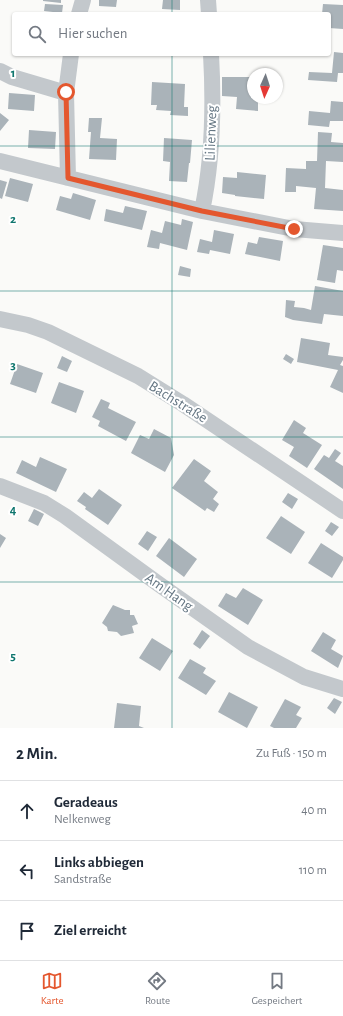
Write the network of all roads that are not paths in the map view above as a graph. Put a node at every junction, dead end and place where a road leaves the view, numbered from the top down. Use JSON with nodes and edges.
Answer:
{"nodes":[{"id":1,"x":83,"y":0,"type":"edge"},
{"id":2,"x":208,"y":0,"type":"edge"},
{"id":3,"x":80,"y":12,"type":"edge"},
{"id":4,"x":209,"y":12,"type":"edge"},
{"id":5,"x":71,"y":56,"type":"edge"},
{"id":6,"x":211,"y":56,"type":"edge"},
{"id":7,"x":0,"y":71,"type":"edge"},
{"id":8,"x":66,"y":92,"type":"junction"},
{"id":9,"x":0,"y":161,"type":"edge"},
{"id":10,"x":68,"y":178,"type":"junction"},
{"id":11,"x":202,"y":211,"type":"junction"},
{"id":12,"x":343,"y":233,"type":"edge"},
{"id":13,"x":0,"y":319,"type":"edge"},
{"id":14,"x":0,"y":486,"type":"edge"},
{"id":15,"x":343,"y":511,"type":"edge"},
{"id":16,"x":343,"y":690,"type":"edge"}],
"edges":[{"from":1,"to":3,"type":"street"},
{"from":2,"to":4,"type":"street"},
{"from":5,"to":8,"type":"street"},
{"from":6,"to":11,"type":"street","name":"Lilienweg"},
{"from":7,"to":8,"type":"street"},
{"from":8,"to":10,"type":"street"},
{"from":9,"to":10,"type":"street"},
{"from":10,"to":11,"type":"street"},
{"from":11,"to":12,"type":"street"},
{"from":13,"to":15,"type":"street","name":"Bachstraße"},
{"from":14,"to":16,"type":"street","name":"Am Hang"}]}
